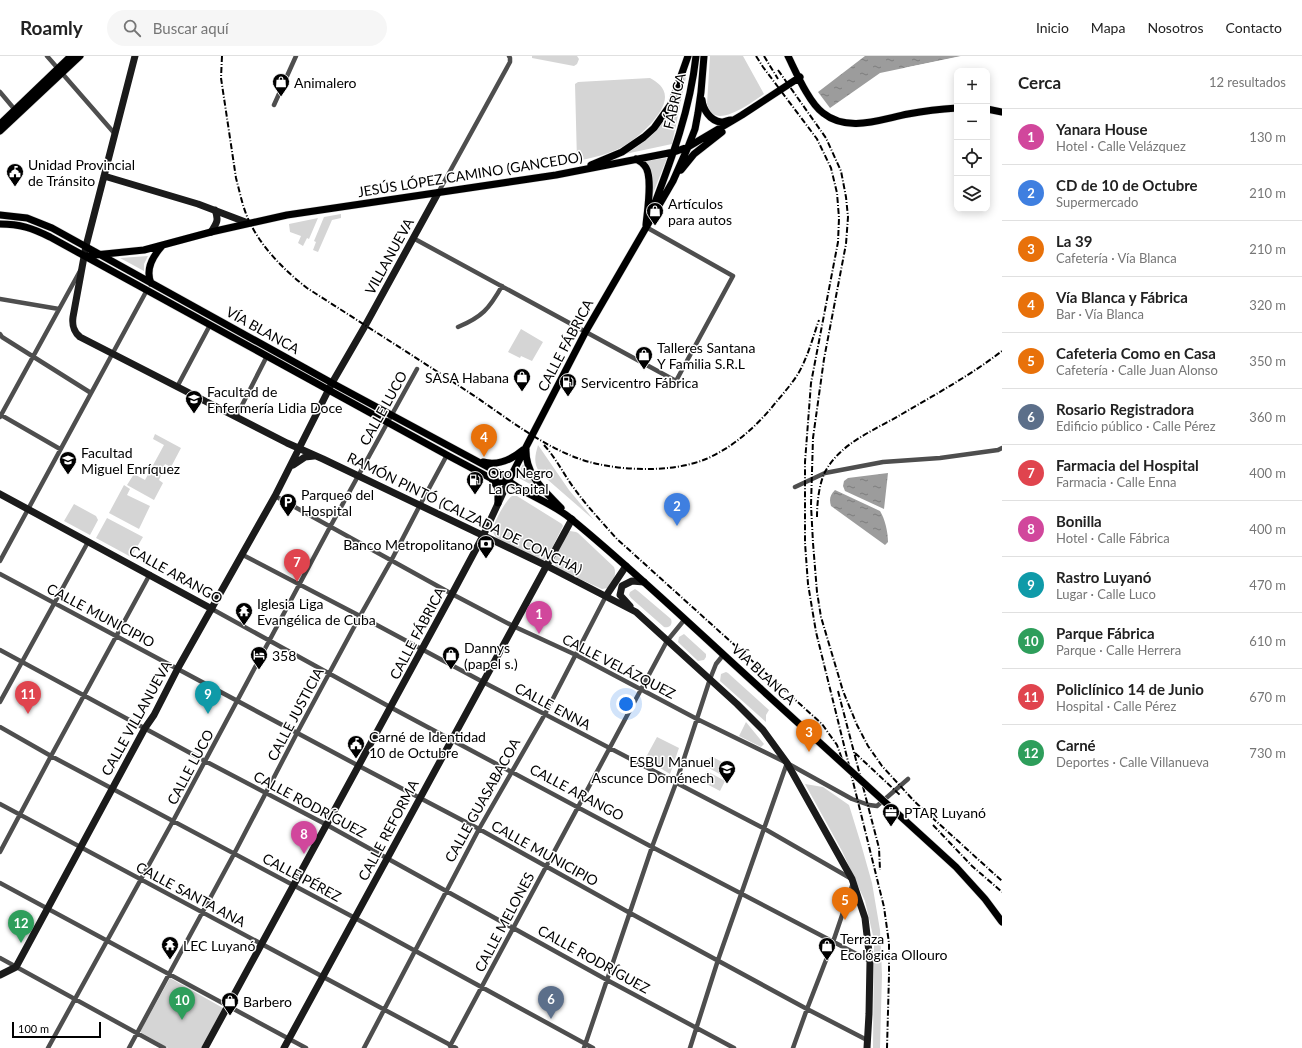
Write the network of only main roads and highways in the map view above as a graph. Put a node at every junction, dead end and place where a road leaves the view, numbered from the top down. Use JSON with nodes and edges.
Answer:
{"nodes":[{"id":1,"x":71,"y":56,"type":"edge"},
{"id":2,"x":80,"y":56,"type":"edge"},
{"id":3,"x":688,"y":56,"type":"edge"},
{"id":4,"x":696,"y":56,"type":"edge"},
{"id":5,"x":704,"y":56,"type":"edge"},
{"id":6,"x":788,"y":56,"type":"edge"},
{"id":7,"x":60,"y":71,"type":"junction"},
{"id":8,"x":800,"y":77,"type":"junction"},
{"id":9,"x":701,"y":92,"type":"junction"},
{"id":10,"x":954,"y":108,"type":"edge"},
{"id":11,"x":990,"y":110,"type":"edge"},
{"id":12,"x":16,"y":112,"type":"junction"},
{"id":13,"x":1002,"y":112,"type":"edge"},
{"id":14,"x":742,"y":115,"type":"junction"},
{"id":15,"x":0,"y":124,"type":"edge"},
{"id":16,"x":0,"y":131,"type":"edge"},
{"id":17,"x":688,"y":148,"type":"junction"},
{"id":18,"x":674,"y":152,"type":"junction"},
{"id":19,"x":636,"y":159,"type":"junction"},
{"id":20,"x":563,"y":174,"type":"junction"},
{"id":21,"x":673,"y":181,"type":"junction"},
{"id":22,"x":0,"y":215,"type":"edge"},
{"id":23,"x":0,"y":224,"type":"edge"},
{"id":24,"x":646,"y":227,"type":"junction"},
{"id":25,"x":86,"y":246,"type":"junction"},
{"id":26,"x":162,"y":246,"type":"junction"},
{"id":27,"x":126,"y":252,"type":"junction"},
{"id":28,"x":101,"y":254,"type":"junction"},
{"id":29,"x":85,"y":256,"type":"junction"},
{"id":30,"x":151,"y":283,"type":"junction"},
{"id":31,"x":526,"y":447,"type":"junction"},
{"id":32,"x":476,"y":460,"type":"junction"},
{"id":33,"x":491,"y":478,"type":"junction"},
{"id":34,"x":508,"y":482,"type":"junction"},
{"id":35,"x":498,"y":503,"type":"road end"},
{"id":36,"x":570,"y":518,"type":"junction"},
{"id":37,"x":1002,"y":922,"type":"edge"}],
"edges":[{"from":1,"to":7,"type":"main road"},
{"from":2,"to":7,"type":"main road"},
{"from":3,"to":20,"type":"main road"},
{"from":4,"to":18,"type":"main road","name":"FÁBRICA"},
{"from":5,"to":9,"type":"main road","name":"FÁBRICA"},
{"from":6,"to":8,"type":"main road"},
{"from":7,"to":12,"type":"main road"},
{"from":8,"to":10,"type":"main road"},
{"from":8,"to":14,"type":"main road","name":"JESÚS LÓPEZ CAMINO (GANCEDO)"},
{"from":9,"to":14,"type":"main road"},
{"from":9,"to":17,"type":"main road","name":"FÁBRICA"},
{"from":11,"to":13,"type":"main road"},
{"from":12,"to":15,"type":"main road"},
{"from":12,"to":16,"type":"main road"},
{"from":14,"to":17,"type":"main road","name":"JESÚS LÓPEZ CAMINO (GANCEDO)"},
{"from":14,"to":21,"type":"main road"},
{"from":17,"to":18,"type":"main road","name":"JESÚS LÓPEZ CAMINO (GANCEDO)"},
{"from":17,"to":21,"type":"main road","name":"CALLE FÁBRICA"},
{"from":18,"to":19,"type":"main road","name":"JESÚS LÓPEZ CAMINO (GANCEDO)"},
{"from":18,"to":24,"type":"main road","name":"CALLE FÁBRICA"},
{"from":19,"to":20,"type":"main road","name":"JESÚS LÓPEZ CAMINO (GANCEDO)"},
{"from":19,"to":24,"type":"main road"},
{"from":20,"to":26,"type":"main road","name":"JESÚS LÓPEZ CAMINO (GANCEDO)"},
{"from":21,"to":24,"type":"main road","name":"CALLE FÁBRICA"},
{"from":22,"to":25,"type":"main road","name":"VÍA BLANCA"},
{"from":23,"to":29,"type":"main road","name":"VÍA BLANCA"},
{"from":24,"to":31,"type":"main road","name":"CALLE FÁBRICA"},
{"from":25,"to":27,"type":"main road"},
{"from":25,"to":28,"type":"main road","name":"VÍA BLANCA"},
{"from":26,"to":27,"type":"main road","name":"JESÚS LÓPEZ CAMINO (GANCEDO)"},
{"from":26,"to":30,"type":"main road"},
{"from":27,"to":28,"type":"main road"},
{"from":28,"to":29,"type":"main road"},
{"from":28,"to":30,"type":"main road","name":"VÍA BLANCA"},
{"from":29,"to":33,"type":"main road","name":"VÍA BLANCA"},
{"from":30,"to":32,"type":"main road","name":"VÍA BLANCA"},
{"from":31,"to":32,"type":"main road"},
{"from":31,"to":34,"type":"main road","name":"CALLE FÁBRICA"},
{"from":31,"to":36,"type":"main road"},
{"from":32,"to":34,"type":"main road","name":"VÍA BLANCA"},
{"from":33,"to":34,"type":"main road","name":"VÍA BLANCA"},
{"from":33,"to":35,"type":"main road"},
{"from":34,"to":36,"type":"main road","name":"VÍA BLANCA"},
{"from":36,"to":37,"type":"main road","name":"VÍA BLANCA","bridge":true}]}
